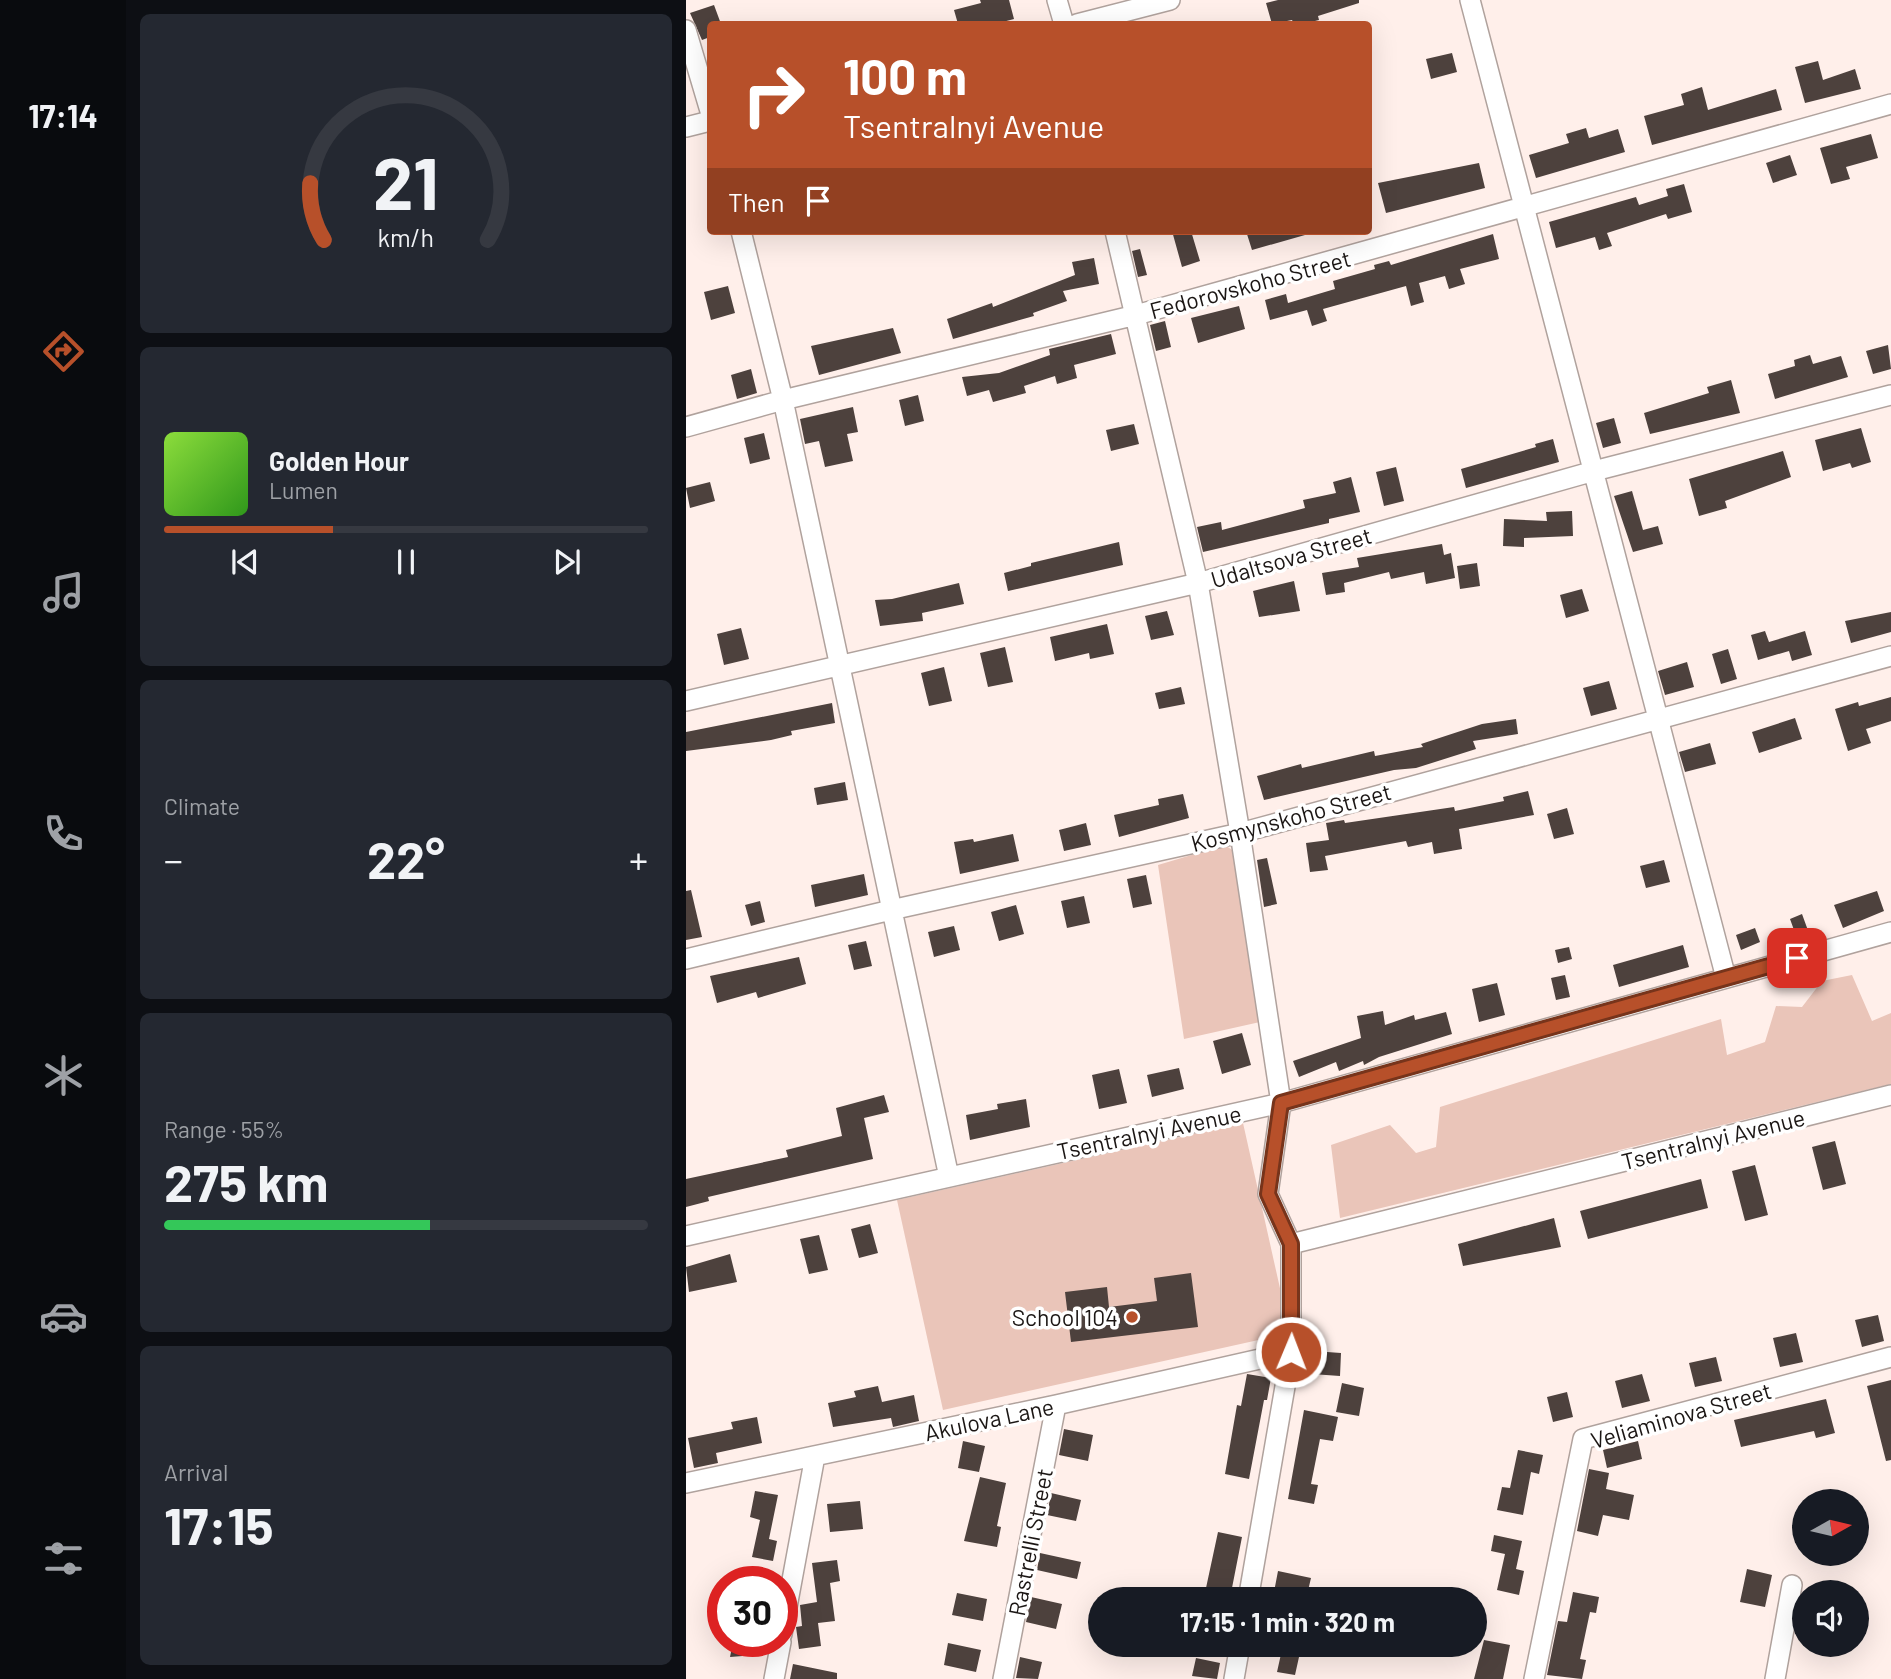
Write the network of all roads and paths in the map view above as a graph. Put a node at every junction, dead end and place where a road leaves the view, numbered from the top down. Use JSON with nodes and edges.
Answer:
{"nodes":[{"id":1,"x":1056,"y":0,"type":"edge"},
{"id":2,"x":1170,"y":0,"type":"edge"},
{"id":3,"x":1470,"y":0,"type":"edge"},
{"id":4,"x":1062,"y":21,"type":"edge"},
{"id":5,"x":1089,"y":21,"type":"edge"},
{"id":6,"x":686,"y":30,"type":"edge"},
{"id":7,"x":707,"y":101,"type":"edge"},
{"id":8,"x":1891,"y":104,"type":"edge"},
{"id":9,"x":707,"y":122,"type":"edge"},
{"id":10,"x":686,"y":127,"type":"edge"},
{"id":11,"x":1523,"y":209,"type":"junction"},
{"id":12,"x":742,"y":235,"type":"edge"},
{"id":13,"x":1116,"y":235,"type":"edge"},
{"id":14,"x":1136,"y":315,"type":"junction"},
{"id":15,"x":1891,"y":395,"type":"edge"},
{"id":16,"x":783,"y":400,"type":"junction"},
{"id":17,"x":686,"y":427,"type":"edge"},
{"id":18,"x":1594,"y":471,"type":"junction"},
{"id":19,"x":1198,"y":583,"type":"junction"},
{"id":20,"x":1891,"y":656,"type":"edge"},
{"id":21,"x":839,"y":666,"type":"junction"},
{"id":22,"x":686,"y":701,"type":"edge"},
{"id":23,"x":1660,"y":718,"type":"junction"},
{"id":24,"x":1240,"y":833,"type":"junction"},
{"id":25,"x":891,"y":910,"type":"junction"},
{"id":26,"x":1891,"y":932,"type":"edge"},
{"id":27,"x":686,"y":960,"type":"edge"},
{"id":28,"x":1726,"y":978,"type":"junction"},
{"id":29,"x":1891,"y":1095,"type":"edge"},
{"id":30,"x":1281,"y":1103,"type":"junction"},
{"id":31,"x":949,"y":1177,"type":"junction"},
{"id":32,"x":686,"y":1236,"type":"edge"},
{"id":33,"x":1291,"y":1244,"type":"junction"},
{"id":34,"x":1291,"y":1352,"type":"junction"},
{"id":35,"x":1891,"y":1357,"type":"edge"},
{"id":36,"x":1056,"y":1405,"type":"junction"},
{"id":37,"x":815,"y":1456,"type":"junction"},
{"id":38,"x":686,"y":1483,"type":"edge"},
{"id":39,"x":795,"y":1566,"type":"edge"},
{"id":40,"x":1792,"y":1585,"type":"dead end"},
{"id":41,"x":1250,"y":1587,"type":"edge"},
{"id":42,"x":778,"y":1657,"type":"edge"},
{"id":43,"x":1238,"y":1657,"type":"edge"},
{"id":44,"x":774,"y":1679,"type":"edge"},
{"id":45,"x":1003,"y":1679,"type":"edge"},
{"id":46,"x":1234,"y":1679,"type":"edge"},
{"id":47,"x":1534,"y":1679,"type":"edge"},
{"id":48,"x":1776,"y":1679,"type":"edge"}],
"edges":[{"from":1,"to":4,"type":"street"},
{"from":2,"to":5,"type":"street"},
{"from":3,"to":11,"type":"street"},
{"from":6,"to":7,"type":"street"},
{"from":8,"to":11,"type":"street","name":"Fedorovskoho Street"},
{"from":9,"to":10,"type":"street"},
{"from":11,"to":14,"type":"street","name":"Fedorovskoho Street"},
{"from":11,"to":18,"type":"street"},
{"from":12,"to":16,"type":"street"},
{"from":13,"to":14,"type":"street"},
{"from":14,"to":16,"type":"street","name":"Fedorovskoho Street"},
{"from":14,"to":19,"type":"street"},
{"from":15,"to":18,"type":"street","name":"Udaltsova Street"},
{"from":16,"to":17,"type":"street","name":"Fedorovskoho Street"},
{"from":16,"to":21,"type":"street"},
{"from":18,"to":19,"type":"street","name":"Udaltsova Street"},
{"from":18,"to":23,"type":"street"},
{"from":19,"to":21,"type":"street","name":"Udaltsova Street"},
{"from":19,"to":24,"type":"street"},
{"from":20,"to":23,"type":"street","name":"Kosmynskoho Street"},
{"from":21,"to":22,"type":"street","name":"Udaltsova Street"},
{"from":21,"to":25,"type":"street"},
{"from":23,"to":24,"type":"street","name":"Kosmynskoho Street"},
{"from":23,"to":28,"type":"street"},
{"from":24,"to":25,"type":"street","name":"Kosmynskoho Street"},
{"from":24,"to":30,"type":"street"},
{"from":25,"to":27,"type":"street","name":"Kosmynskoho Street"},
{"from":25,"to":31,"type":"street"},
{"from":26,"to":28,"type":"street","name":"Tsentralnyi Avenue"},
{"from":28,"to":30,"type":"street","name":"Tsentralnyi Avenue"},
{"from":29,"to":33,"type":"street","name":"Tsentralnyi Avenue"},
{"from":30,"to":31,"type":"street","name":"Tsentralnyi Avenue"},
{"from":30,"to":33,"type":"street"},
{"from":31,"to":32,"type":"street","name":"Tsentralnyi Avenue"},
{"from":33,"to":34,"type":"street"},
{"from":34,"to":36,"type":"street","name":"Akulova Lane"},
{"from":34,"to":41,"type":"street"},
{"from":35,"to":47,"type":"street","name":"Veliaminova Street"},
{"from":36,"to":37,"type":"street","name":"Akulova Lane"},
{"from":36,"to":45,"type":"street","name":"Rastrelli Street"},
{"from":37,"to":38,"type":"street","name":"Akulova Lane"},
{"from":37,"to":39,"type":"street"},
{"from":40,"to":48,"type":"street"},
{"from":42,"to":44,"type":"street"},
{"from":43,"to":46,"type":"street"}]}
